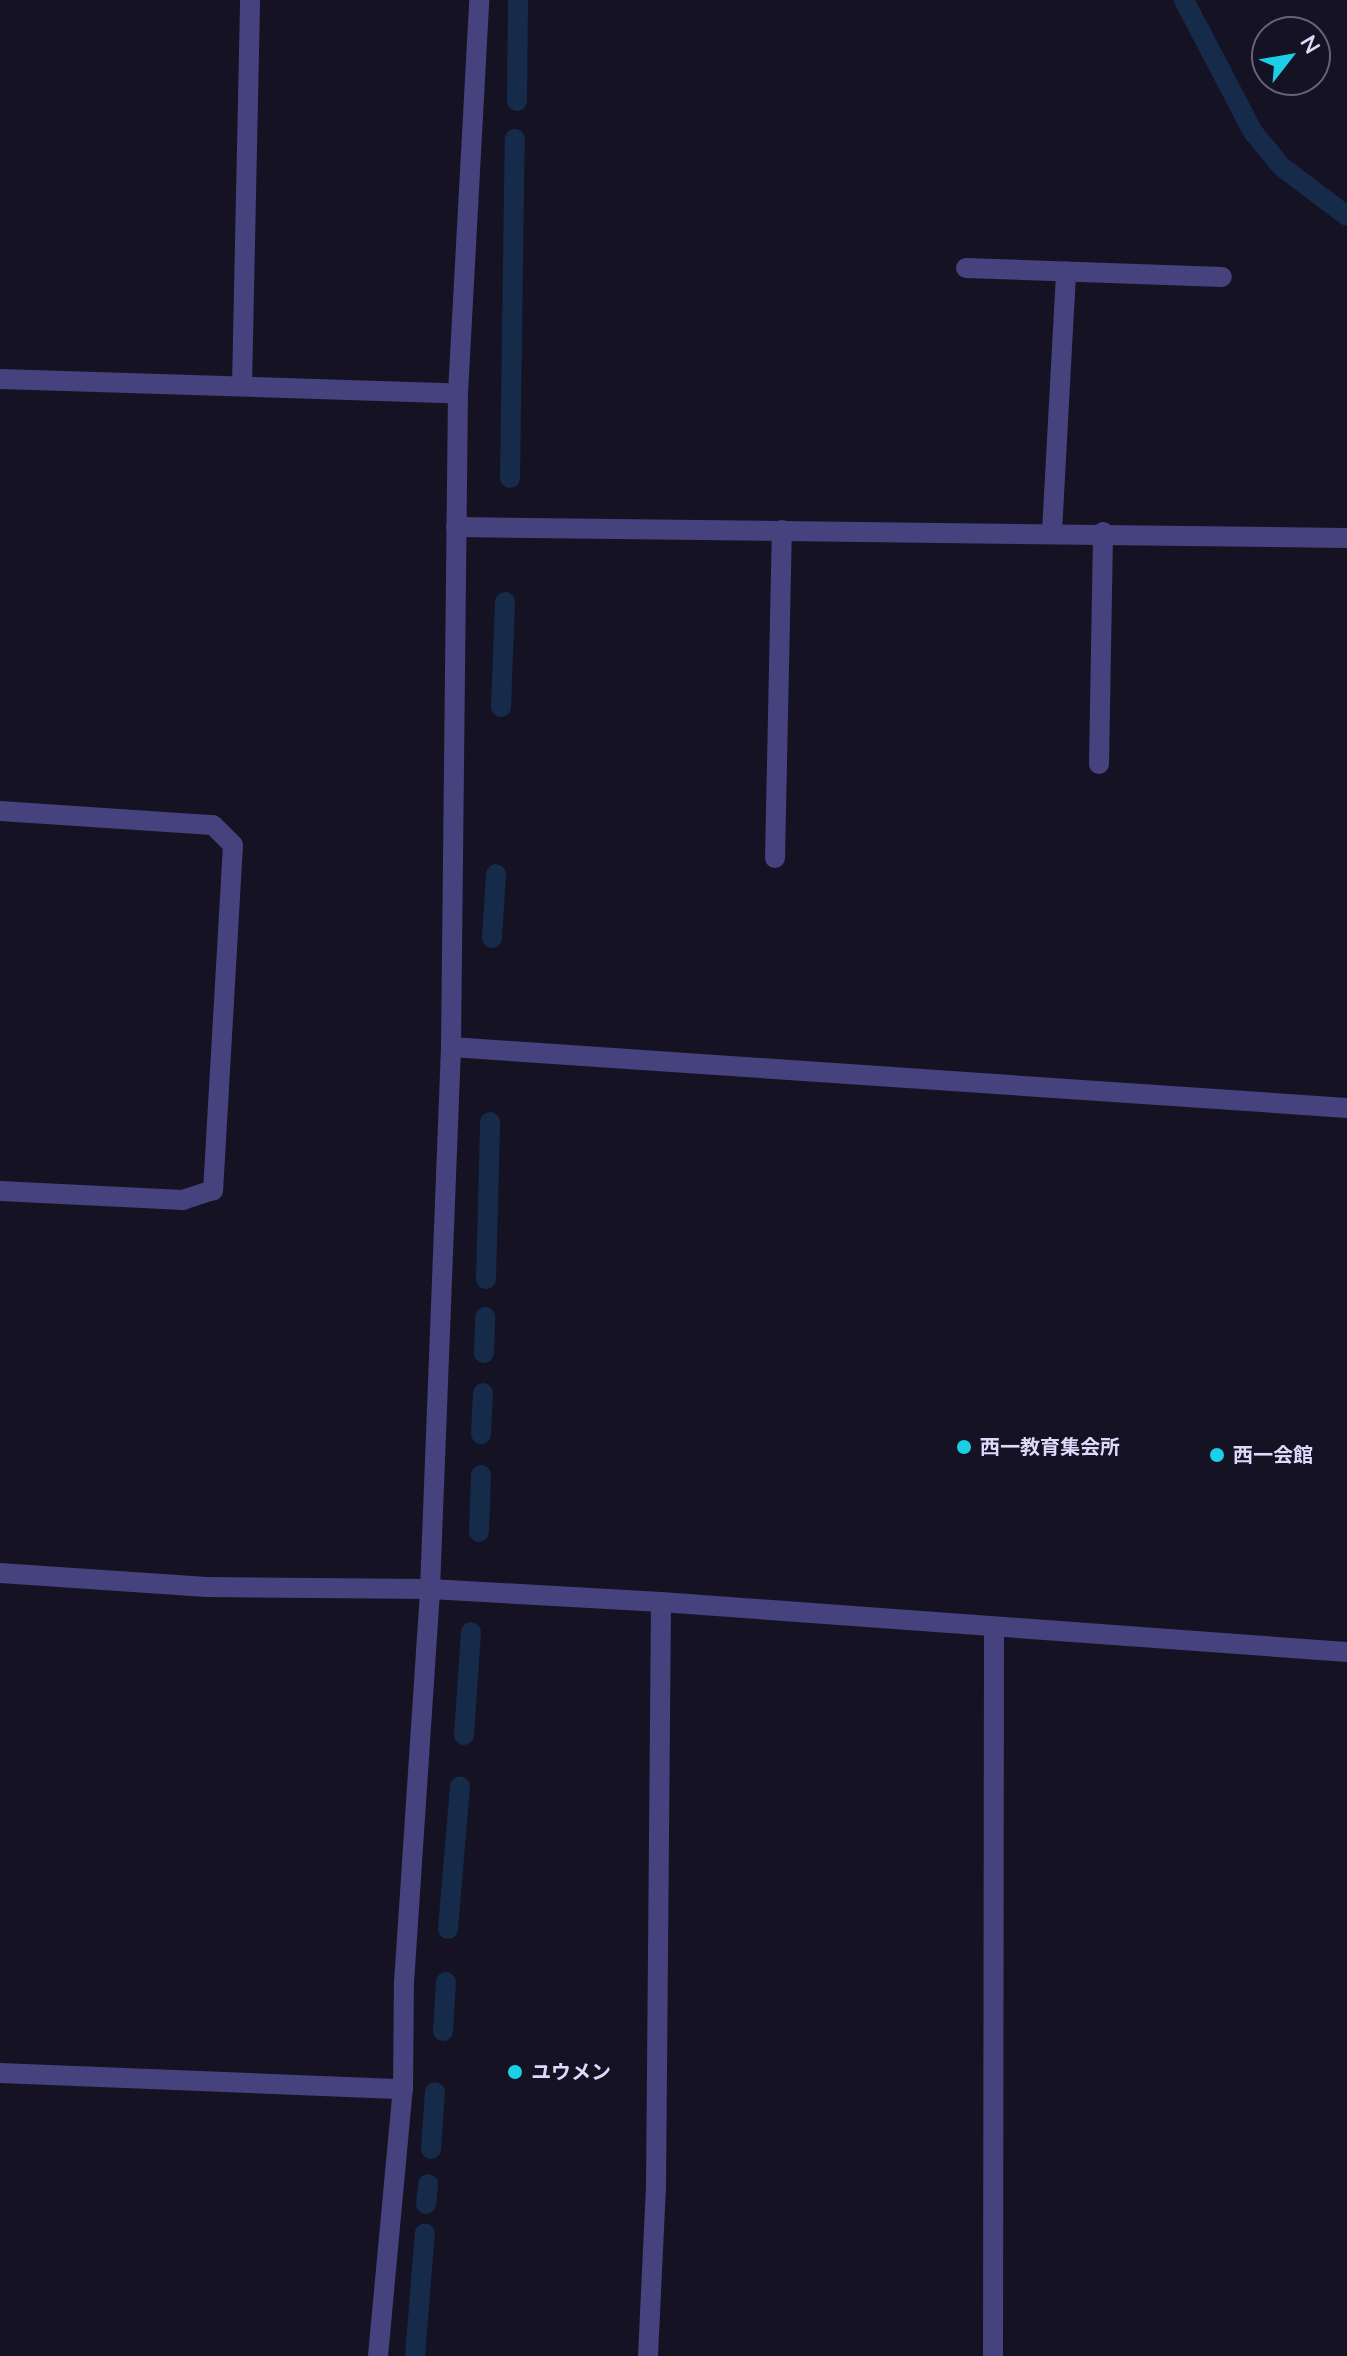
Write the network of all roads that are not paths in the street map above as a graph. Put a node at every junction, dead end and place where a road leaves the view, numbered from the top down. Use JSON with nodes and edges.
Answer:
{"nodes":[{"id":1,"x":250,"y":0,"type":"edge"},
{"id":2,"x":479,"y":0,"type":"edge"},
{"id":3,"x":966,"y":268,"type":"dead end"},
{"id":4,"x":1066,"y":271,"type":"junction"},
{"id":5,"x":1222,"y":277,"type":"dead end"},
{"id":6,"x":0,"y":379,"type":"edge"},
{"id":7,"x":242,"y":386,"type":"junction"},
{"id":8,"x":458,"y":393,"type":"junction"},
{"id":9,"x":456,"y":527,"type":"junction"},
{"id":10,"x":782,"y":530,"type":"junction"},
{"id":11,"x":1052,"y":532,"type":"junction"},
{"id":12,"x":1103,"y":532,"type":"junction"},
{"id":13,"x":1347,"y":538,"type":"edge"},
{"id":14,"x":1099,"y":764,"type":"dead end"},
{"id":15,"x":0,"y":811,"type":"edge"},
{"id":16,"x":775,"y":858,"type":"dead end"},
{"id":17,"x":451,"y":1047,"type":"junction"},
{"id":18,"x":1347,"y":1108,"type":"edge"},
{"id":19,"x":0,"y":1191,"type":"edge"},
{"id":20,"x":0,"y":1573,"type":"edge"},
{"id":21,"x":430,"y":1589,"type":"junction"},
{"id":22,"x":661,"y":1602,"type":"junction"},
{"id":23,"x":994,"y":1628,"type":"junction"},
{"id":24,"x":1347,"y":1652,"type":"edge"},
{"id":25,"x":0,"y":2073,"type":"edge"},
{"id":26,"x":403,"y":2089,"type":"junction"},
{"id":27,"x":378,"y":2356,"type":"edge"},
{"id":28,"x":648,"y":2356,"type":"edge"},
{"id":29,"x":993,"y":2356,"type":"edge"}],
"edges":[{"from":1,"to":7,"type":"street"},
{"from":2,"to":8,"type":"street"},
{"from":3,"to":4,"type":"street"},
{"from":4,"to":5,"type":"street"},
{"from":4,"to":11,"type":"street"},
{"from":6,"to":7,"type":"street"},
{"from":7,"to":8,"type":"street"},
{"from":8,"to":9,"type":"street"},
{"from":9,"to":10,"type":"street"},
{"from":9,"to":17,"type":"street"},
{"from":10,"to":11,"type":"street"},
{"from":10,"to":16,"type":"street"},
{"from":11,"to":12,"type":"street"},
{"from":12,"to":13,"type":"street"},
{"from":12,"to":14,"type":"street"},
{"from":15,"to":19,"type":"street"},
{"from":17,"to":18,"type":"street"},
{"from":17,"to":21,"type":"street"},
{"from":20,"to":21,"type":"street"},
{"from":21,"to":22,"type":"street"},
{"from":21,"to":26,"type":"street"},
{"from":22,"to":23,"type":"street"},
{"from":22,"to":28,"type":"street"},
{"from":23,"to":24,"type":"street"},
{"from":23,"to":29,"type":"street"},
{"from":25,"to":26,"type":"street"},
{"from":26,"to":27,"type":"street"}]}
